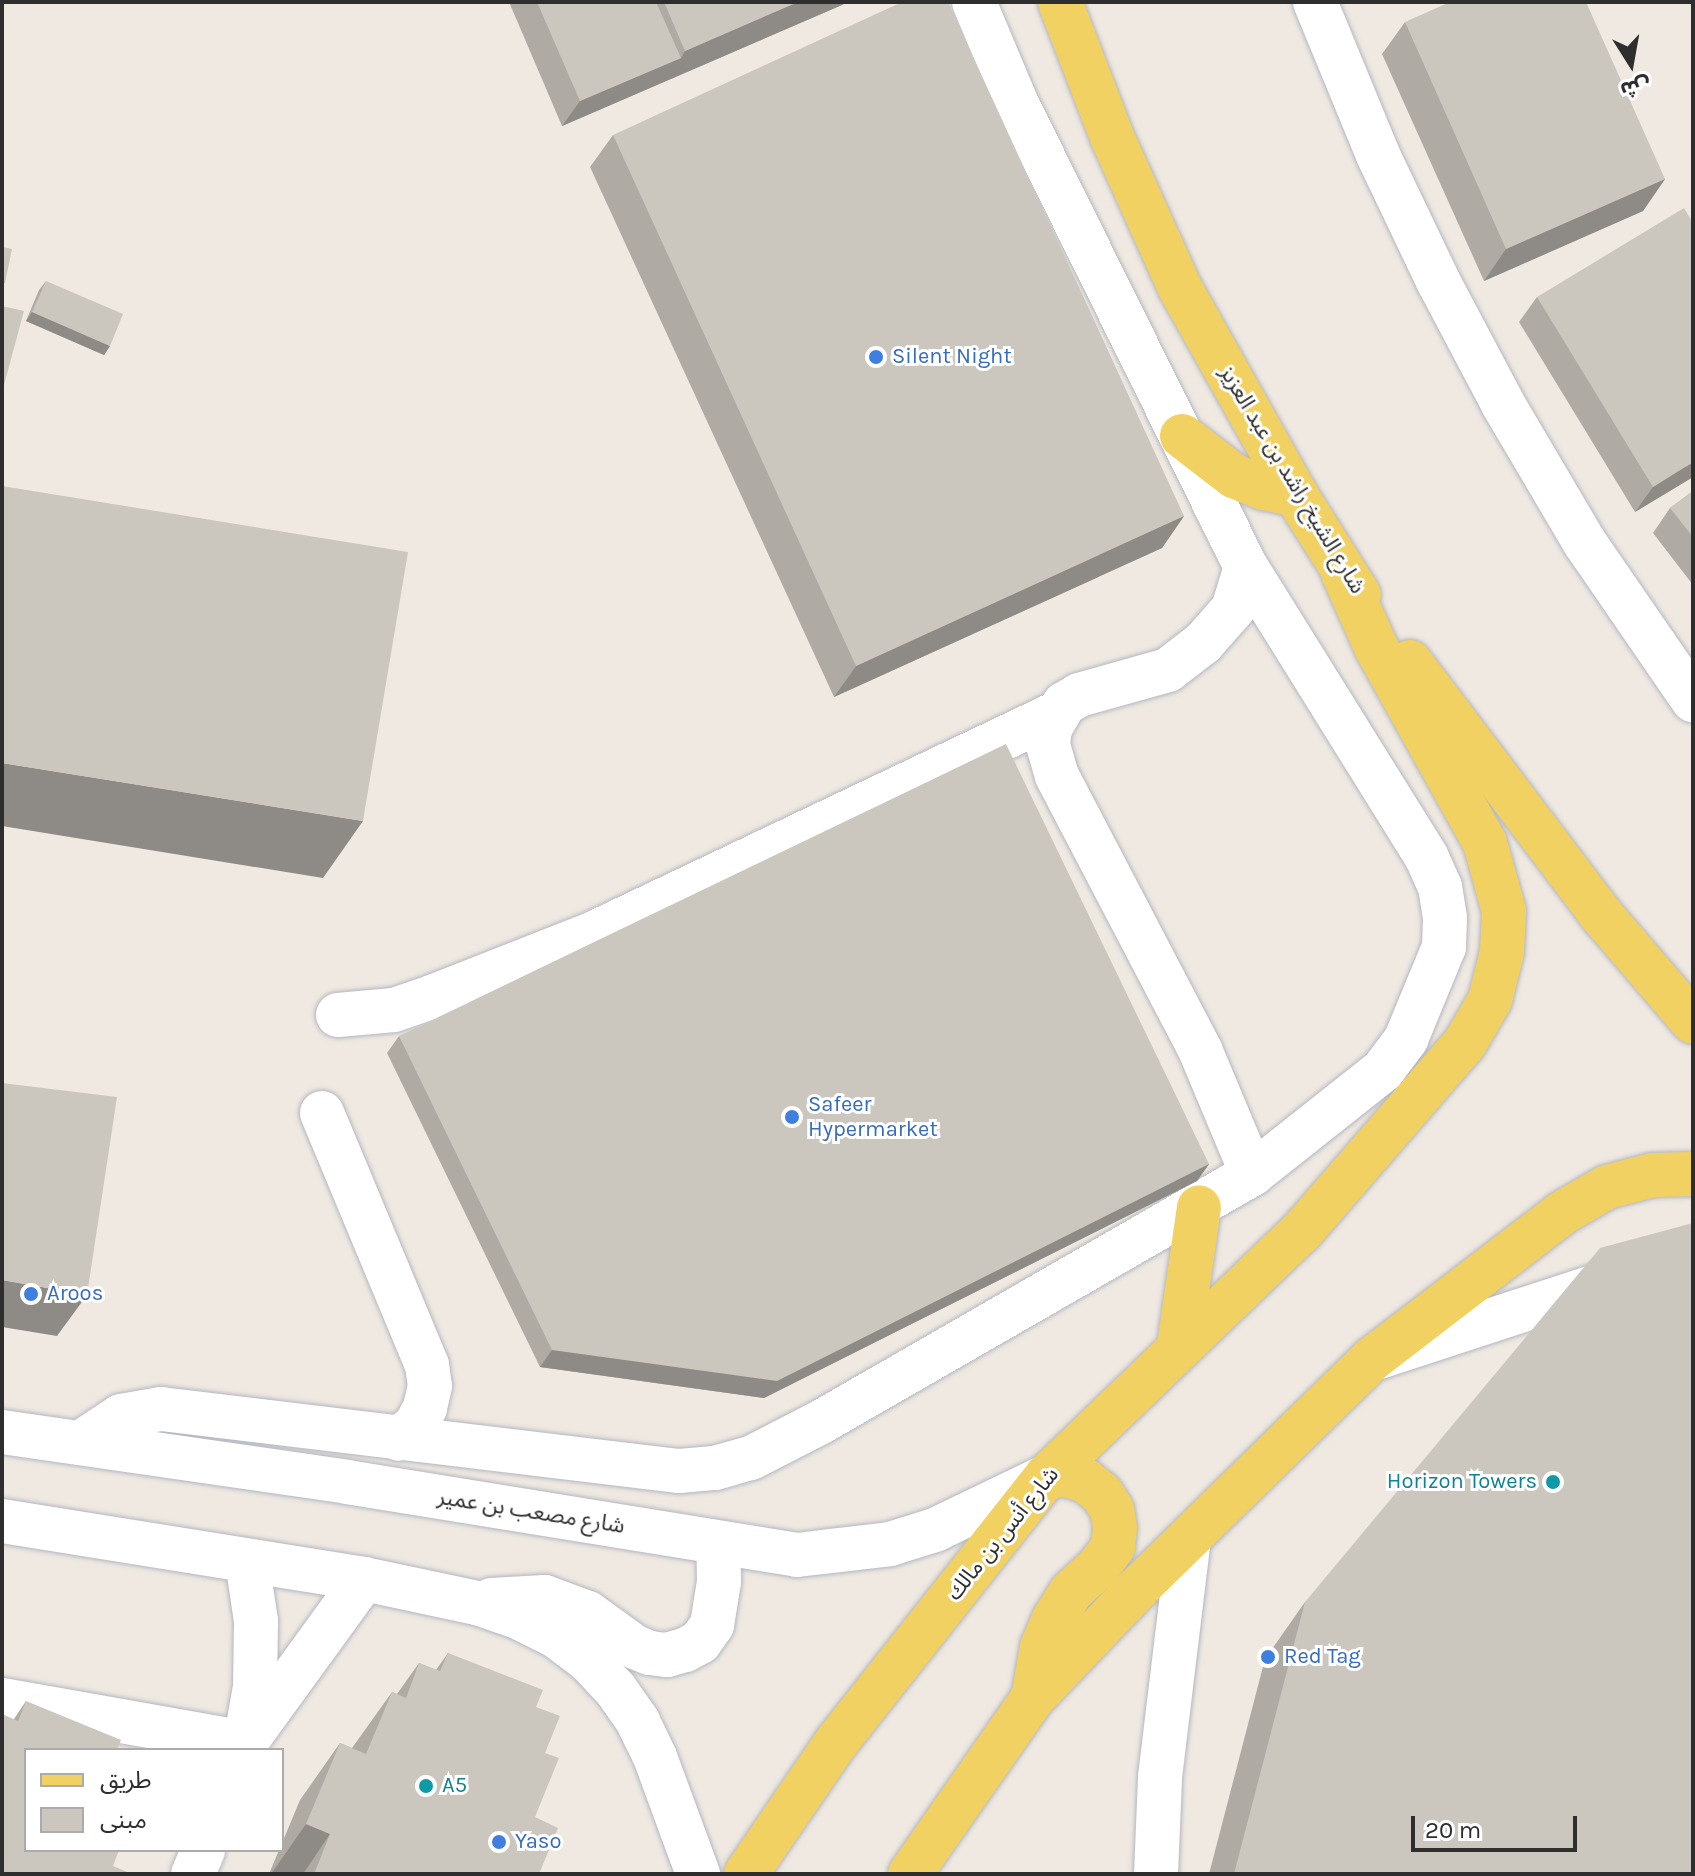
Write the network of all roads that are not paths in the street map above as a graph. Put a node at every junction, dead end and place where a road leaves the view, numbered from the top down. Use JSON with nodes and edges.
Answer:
{"nodes":[{"id":1,"x":974,"y":2,"type":"edge"},
{"id":2,"x":1060,"y":2,"type":"edge"},
{"id":3,"x":1315,"y":2,"type":"edge"},
{"id":4,"x":1182,"y":436,"type":"junction"},
{"id":5,"x":1296,"y":495,"type":"junction"},
{"id":6,"x":1246,"y":567,"type":"junction"},
{"id":7,"x":1343,"y":573,"type":"junction"},
{"id":8,"x":1693,"y":700,"type":"edge"},
{"id":9,"x":1055,"y":714,"type":"junction"},
{"id":10,"x":338,"y":1015,"type":"dead end"},
{"id":11,"x":1693,"y":1022,"type":"edge"},
{"id":12,"x":322,"y":1113,"type":"dead end"},
{"id":13,"x":1252,"y":1174,"type":"junction"},
{"id":14,"x":1693,"y":1174,"type":"edge"},
{"id":15,"x":1199,"y":1207,"type":"junction"},
{"id":16,"x":1693,"y":1268,"type":"edge"},
{"id":17,"x":1179,"y":1346,"type":"junction"},
{"id":18,"x":1372,"y":1359,"type":"junction"},
{"id":19,"x":301,"y":1425,"type":"junction"},
{"id":20,"x":2,"y":1432,"type":"edge"},
{"id":21,"x":398,"y":1439,"type":"junction"},
{"id":22,"x":80,"y":1443,"type":"junction"},
{"id":23,"x":1047,"y":1476,"type":"junction"},
{"id":24,"x":347,"y":1482,"type":"junction"},
{"id":25,"x":2,"y":1521,"type":"edge"},
{"id":26,"x":1189,"y":1539,"type":"junction"},
{"id":27,"x":718,"y":1543,"type":"junction"},
{"id":28,"x":247,"y":1561,"type":"junction"},
{"id":29,"x":364,"y":1579,"type":"junction"},
{"id":30,"x":477,"y":1603,"type":"junction"},
{"id":31,"x":1032,"y":1699,"type":"junction"},
{"id":32,"x":2,"y":1700,"type":"edge"},
{"id":33,"x":244,"y":1747,"type":"edge"},
{"id":34,"x":202,"y":1852,"type":"edge"},
{"id":35,"x":918,"y":1869,"type":"edge"},
{"id":36,"x":193,"y":1874,"type":"edge"},
{"id":37,"x":698,"y":1874,"type":"edge"},
{"id":38,"x":746,"y":1874,"type":"edge"},
{"id":39,"x":1156,"y":1874,"type":"edge"}],
"edges":[{"from":1,"to":4,"type":"street"},
{"from":2,"to":5,"type":"main road","name":"شارع الشيخ راشد بن عبد العزيز"},
{"from":3,"to":8,"type":"street"},
{"from":4,"to":5,"type":"main road"},
{"from":4,"to":6,"type":"street"},
{"from":5,"to":7,"type":"main road","name":"شارع الشيخ راشد بن عبد العزيز"},
{"from":6,"to":9,"type":"street"},
{"from":6,"to":13,"type":"street"},
{"from":7,"to":11,"type":"main road","name":"شارع الشيخ راشد بن عبد العزيز"},
{"from":7,"to":17,"type":"main road","name":"شارع أنس بن مالك"},
{"from":9,"to":10,"type":"street"},
{"from":9,"to":13,"type":"street"},
{"from":12,"to":21,"type":"street"},
{"from":13,"to":15,"type":"street"},
{"from":14,"to":18,"type":"main road"},
{"from":15,"to":17,"type":"main road"},
{"from":15,"to":21,"type":"street"},
{"from":16,"to":18,"type":"street"},
{"from":17,"to":23,"type":"main road","name":"شارع أنس بن مالك"},
{"from":18,"to":26,"type":"main road"},
{"from":19,"to":21,"type":"street"},
{"from":19,"to":22,"type":"street"},
{"from":19,"to":24,"type":"street"},
{"from":20,"to":22,"type":"street","name":"شارع مصعب بن عمير"},
{"from":22,"to":24,"type":"street","name":"شارع مصعب بن عمير"},
{"from":23,"to":27,"type":"street","name":"شارع مصعب بن عمير"},
{"from":23,"to":31,"type":"main road"},
{"from":23,"to":38,"type":"main road","name":"شارع أنس بن مالك"},
{"from":24,"to":27,"type":"street","name":"شارع مصعب بن عمير"},
{"from":25,"to":28,"type":"street"},
{"from":26,"to":31,"type":"main road"},
{"from":26,"to":39,"type":"street"},
{"from":27,"to":30,"type":"street"},
{"from":28,"to":29,"type":"street"},
{"from":28,"to":33,"type":"street"},
{"from":29,"to":30,"type":"street"},
{"from":29,"to":33,"type":"street"},
{"from":30,"to":37,"type":"street"},
{"from":31,"to":35,"type":"main road"},
{"from":32,"to":33,"type":"street"},
{"from":34,"to":36,"type":"street"}]}
